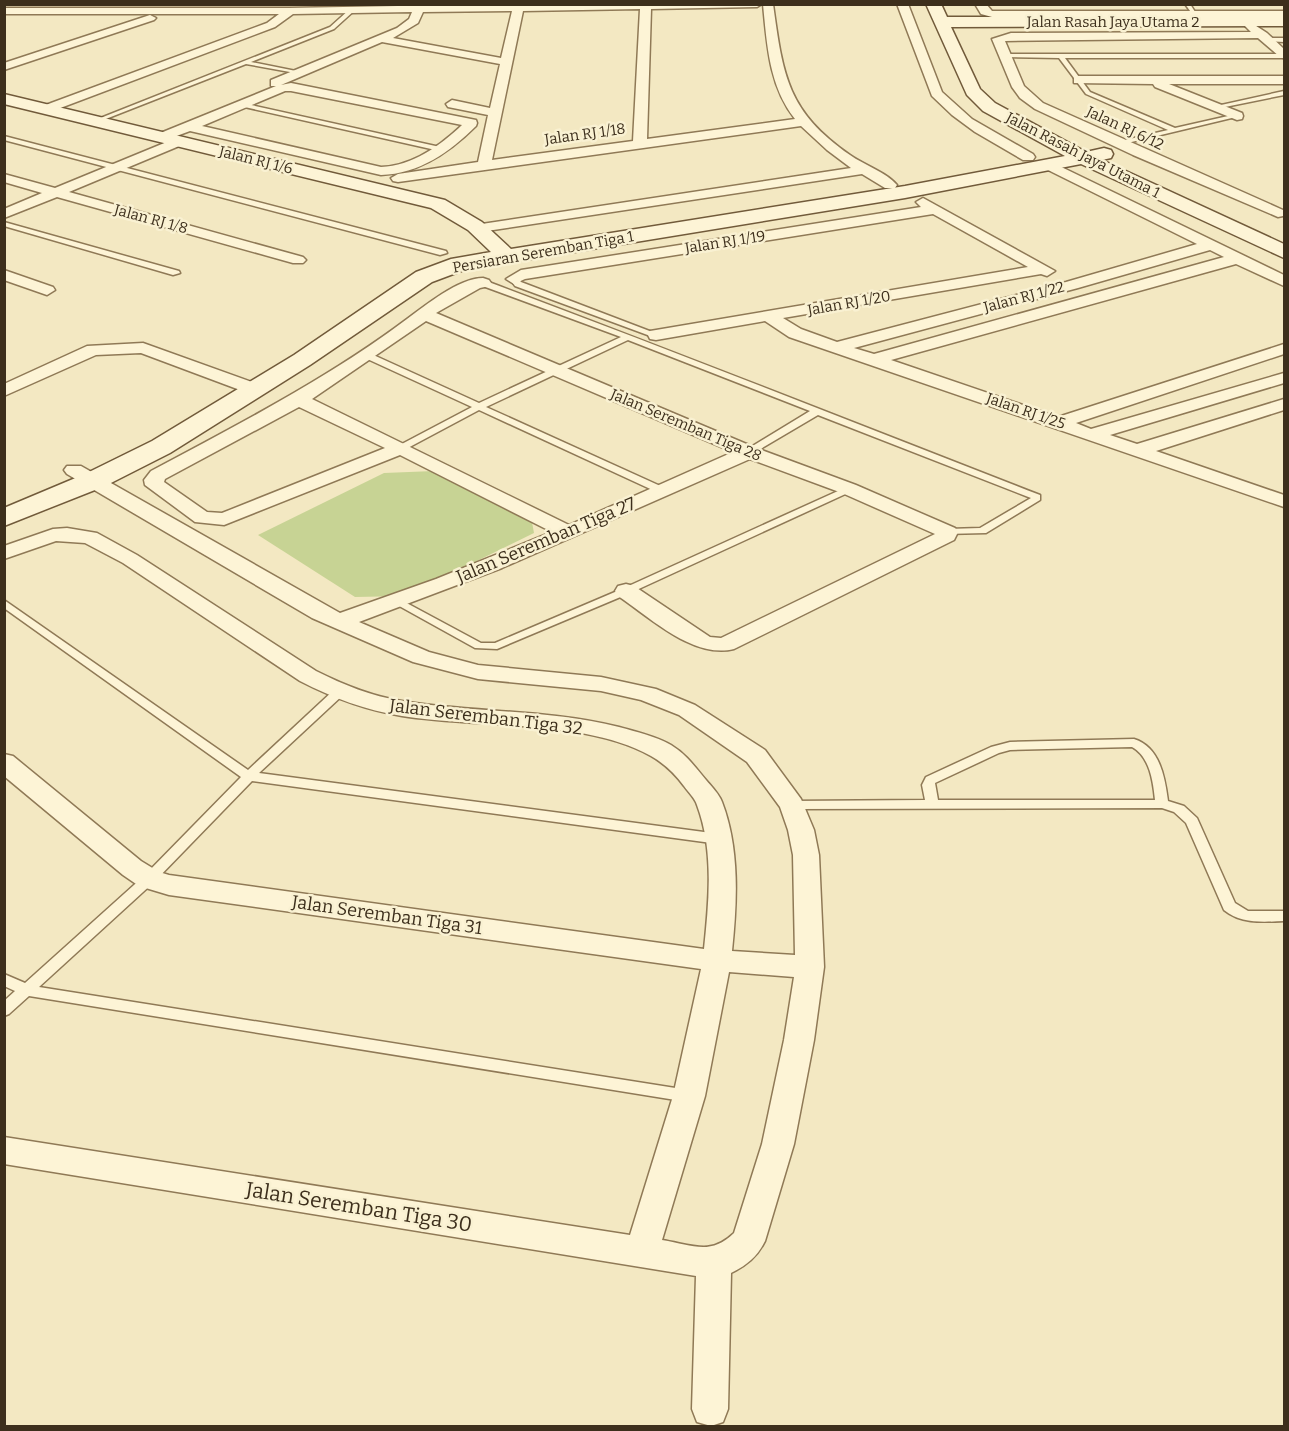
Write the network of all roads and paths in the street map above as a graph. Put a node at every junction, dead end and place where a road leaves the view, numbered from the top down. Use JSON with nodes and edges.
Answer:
{"nodes":[{"id":1,"x":757,"y":4,"type":"edge"},
{"id":2,"x":768,"y":4,"type":"edge"},
{"id":3,"x":902,"y":4,"type":"edge"},
{"id":4,"x":933,"y":4,"type":"edge"},
{"id":5,"x":955,"y":4,"type":"edge"},
{"id":6,"x":980,"y":4,"type":"edge"},
{"id":7,"x":1187,"y":4,"type":"edge"},
{"id":8,"x":646,"y":6,"type":"junction"},
{"id":9,"x":518,"y":8,"type":"junction"},
{"id":10,"x":419,"y":9,"type":"junction"},
{"id":11,"x":352,"y":10,"type":"junction"},
{"id":12,"x":4,"y":11,"type":"edge"},
{"id":13,"x":21,"y":11,"type":"junction"},
{"id":14,"x":289,"y":11,"type":"junction"},
{"id":15,"x":169,"y":12,"type":"junction"},
{"id":16,"x":1195,"y":14,"type":"junction"},
{"id":17,"x":1284,"y":14,"type":"edge"},
{"id":18,"x":4,"y":16,"type":"edge"},
{"id":19,"x":1284,"y":21,"type":"edge"},
{"id":20,"x":943,"y":25,"type":"junction"},
{"id":21,"x":1284,"y":29,"type":"edge"},
{"id":22,"x":968,"y":30,"type":"junction"},
{"id":23,"x":1258,"y":31,"type":"junction"},
{"id":24,"x":382,"y":39,"type":"junction"},
{"id":25,"x":1284,"y":40,"type":"edge"},
{"id":26,"x":1004,"y":56,"type":"junction"},
{"id":27,"x":1061,"y":56,"type":"junction"},
{"id":28,"x":1284,"y":56,"type":"edge"},
{"id":29,"x":246,"y":62,"type":"junction"},
{"id":30,"x":506,"y":62,"type":"junction"},
{"id":31,"x":4,"y":67,"type":"edge"},
{"id":32,"x":299,"y":73,"type":"junction"},
{"id":33,"x":322,"y":78,"type":"dead end"},
{"id":34,"x":1078,"y":80,"type":"junction"},
{"id":35,"x":1155,"y":80,"type":"junction"},
{"id":36,"x":1284,"y":80,"type":"edge"},
{"id":37,"x":1284,"y":93,"type":"edge"},
{"id":38,"x":1001,"y":94,"type":"dead end"},
{"id":39,"x":4,"y":99,"type":"edge"},
{"id":40,"x":438,"y":101,"type":"dead end"},
{"id":41,"x":242,"y":105,"type":"junction"},
{"id":42,"x":1215,"y":107,"type":"junction"},
{"id":43,"x":47,"y":109,"type":"junction"},
{"id":44,"x":1237,"y":116,"type":"joint"},
{"id":45,"x":494,"y":119,"type":"junction"},
{"id":46,"x":96,"y":121,"type":"junction"},
{"id":47,"x":803,"y":122,"type":"junction"},
{"id":48,"x":471,"y":123,"type":"junction"},
{"id":49,"x":1174,"y":130,"type":"junction"},
{"id":50,"x":171,"y":135,"type":"junction"},
{"id":51,"x":4,"y":138,"type":"edge"},
{"id":52,"x":640,"y":144,"type":"junction"},
{"id":53,"x":440,"y":149,"type":"junction"},
{"id":54,"x":1092,"y":150,"type":"junction"},
{"id":55,"x":1028,"y":157,"type":"junction"},
{"id":56,"x":484,"y":165,"type":"junction"},
{"id":57,"x":1049,"y":165,"type":"junction"},
{"id":58,"x":118,"y":168,"type":"junction"},
{"id":59,"x":863,"y":170,"type":"junction"},
{"id":60,"x":393,"y":175,"type":"junction"},
{"id":61,"x":4,"y":178,"type":"edge"},
{"id":62,"x":374,"y":188,"type":"junction"},
{"id":63,"x":897,"y":189,"type":"junction"},
{"id":64,"x":56,"y":193,"type":"junction"},
{"id":65,"x":936,"y":209,"type":"junction"},
{"id":66,"x":4,"y":214,"type":"edge"},
{"id":67,"x":1274,"y":217,"type":"edge"},
{"id":68,"x":4,"y":224,"type":"edge"},
{"id":69,"x":475,"y":224,"type":"junction"},
{"id":70,"x":1284,"y":236,"type":"edge"},
{"id":71,"x":1211,"y":245,"type":"junction"},
{"id":72,"x":501,"y":250,"type":"junction"},
{"id":73,"x":1284,"y":252,"type":"edge"},
{"id":74,"x":434,"y":257,"type":"junction"},
{"id":75,"x":1239,"y":258,"type":"junction"},
{"id":76,"x":298,"y":260,"type":"dead end"},
{"id":77,"x":1042,"y":269,"type":"junction"},
{"id":78,"x":176,"y":273,"type":"dead end"},
{"id":79,"x":4,"y":275,"type":"edge"},
{"id":80,"x":387,"y":277,"type":"dead end"},
{"id":81,"x":514,"y":279,"type":"joint"},
{"id":82,"x":1284,"y":281,"type":"edge"},
{"id":83,"x":483,"y":283,"type":"joint"},
{"id":84,"x":1072,"y":285,"type":"junction"},
{"id":85,"x":47,"y":290,"type":"dead end"},
{"id":86,"x":425,"y":314,"type":"junction"},
{"id":87,"x":769,"y":317,"type":"junction"},
{"id":88,"x":656,"y":335,"type":"joint"},
{"id":89,"x":628,"y":337,"type":"junction"},
{"id":90,"x":836,"y":347,"type":"junction"},
{"id":91,"x":1284,"y":349,"type":"edge"},
{"id":92,"x":366,"y":355,"type":"junction"},
{"id":93,"x":876,"y":359,"type":"junction"},
{"id":94,"x":259,"y":361,"type":"dead end"},
{"id":95,"x":552,"y":369,"type":"junction"},
{"id":96,"x":1284,"y":378,"type":"edge"},
{"id":97,"x":228,"y":381,"type":"junction"},
{"id":98,"x":254,"y":389,"type":"junction"},
{"id":99,"x":4,"y":391,"type":"edge"},
{"id":100,"x":299,"y":400,"type":"junction"},
{"id":101,"x":1284,"y":404,"type":"edge"},
{"id":102,"x":477,"y":406,"type":"junction"},
{"id":103,"x":818,"y":411,"type":"junction"},
{"id":104,"x":1058,"y":423,"type":"junction"},
{"id":105,"x":1093,"y":434,"type":"junction"},
{"id":106,"x":401,"y":448,"type":"junction"},
{"id":107,"x":1139,"y":450,"type":"junction"},
{"id":108,"x":749,"y":452,"type":"junction"},
{"id":109,"x":85,"y":475,"type":"junction"},
{"id":110,"x":849,"y":489,"type":"junction"},
{"id":111,"x":663,"y":491,"type":"junction"},
{"id":112,"x":4,"y":496,"type":"edge"},
{"id":113,"x":1284,"y":501,"type":"edge"},
{"id":114,"x":4,"y":518,"type":"edge"},
{"id":115,"x":568,"y":532,"type":"junction"},
{"id":116,"x":948,"y":532,"type":"junction"},
{"id":117,"x":4,"y":553,"type":"edge"},
{"id":118,"x":626,"y":591,"type":"junction"},
{"id":119,"x":397,"y":602,"type":"junction"},
{"id":120,"x":4,"y":603,"type":"edge"},
{"id":121,"x":339,"y":621,"type":"junction"},
{"id":122,"x":339,"y":692,"type":"junction"},
{"id":123,"x":4,"y":762,"type":"edge"},
{"id":124,"x":249,"y":776,"type":"junction"},
{"id":125,"x":932,"y":804,"type":"junction"},
{"id":126,"x":1162,"y":804,"type":"junction"},
{"id":127,"x":792,"y":806,"type":"junction"},
{"id":128,"x":719,"y":839,"type":"junction"},
{"id":129,"x":149,"y":879,"type":"junction"},
{"id":130,"x":1284,"y":916,"type":"edge"},
{"id":131,"x":717,"y":961,"type":"junction"},
{"id":132,"x":810,"y":967,"type":"junction"},
{"id":133,"x":4,"y":979,"type":"edge"},
{"id":134,"x":26,"y":990,"type":"junction"},
{"id":135,"x":4,"y":1010,"type":"edge"},
{"id":136,"x":689,"y":1096,"type":"junction"},
{"id":137,"x":4,"y":1150,"type":"edge"},
{"id":138,"x":642,"y":1251,"type":"junction"},
{"id":139,"x":714,"y":1264,"type":"junction"},
{"id":140,"x":710,"y":1409,"type":"dead end"}],
"edges":[{"from":1,"to":8,"type":"street"},
{"from":2,"to":47,"type":"street"},
{"from":3,"to":55,"type":"street"},
{"from":4,"to":20,"type":"main road","name":"Jalan Rasah Jaya Utama 1"},
{"from":5,"to":22,"type":"main road"},
{"from":6,"to":16,"type":"street"},
{"from":7,"to":16,"type":"lane"},
{"from":8,"to":9,"type":"street"},
{"from":8,"to":52,"type":"street"},
{"from":9,"to":10,"type":"street"},
{"from":9,"to":30,"type":"street"},
{"from":10,"to":11,"type":"street"},
{"from":10,"to":24,"type":"street"},
{"from":11,"to":14,"type":"street"},
{"from":11,"to":29,"type":"lane"},
{"from":12,"to":13,"type":"street"},
{"from":13,"to":15,"type":"street"},
{"from":13,"to":18,"type":"street"},
{"from":14,"to":15,"type":"street"},
{"from":14,"to":43,"type":"street"},
{"from":15,"to":31,"type":"street"},
{"from":16,"to":17,"type":"street"},
{"from":19,"to":23,"type":"main road","name":"Jalan Rasah Jaya Utama 2"},
{"from":20,"to":22,"type":"main road","name":"Jalan Rasah Jaya Utama 2"},
{"from":20,"to":54,"type":"main road","name":"Jalan Rasah Jaya Utama 1"},
{"from":21,"to":23,"type":"main road","name":"Jalan Rasah Jaya Utama 2"},
{"from":22,"to":23,"type":"main road","name":"Jalan Rasah Jaya Utama 2"},
{"from":23,"to":25,"type":"lane"},
{"from":23,"to":26,"type":"street","name":"Jalan RJ 6/12"},
{"from":23,"to":28,"type":"street"},
{"from":24,"to":30,"type":"street"},
{"from":24,"to":32,"type":"street"},
{"from":26,"to":27,"type":"lane"},
{"from":26,"to":54,"type":"street","name":"Jalan RJ 6/12"},
{"from":27,"to":28,"type":"lane"},
{"from":27,"to":34,"type":"lane"},
{"from":29,"to":32,"type":"lane"},
{"from":29,"to":46,"type":"lane"},
{"from":30,"to":45,"type":"street"},
{"from":32,"to":33,"type":"street"},
{"from":32,"to":50,"type":"street"},
{"from":34,"to":35,"type":"street"},
{"from":34,"to":49,"type":"lane"},
{"from":35,"to":36,"type":"street"},
{"from":35,"to":42,"type":"street"},
{"from":37,"to":42,"type":"lane"},
{"from":38,"to":54,"type":"main road","name":"Jalan Rasah Jaya Utama 1"},
{"from":39,"to":43,"type":"main road","name":"Jalan RJ 1/6"},
{"from":40,"to":45,"type":"street"},
{"from":41,"to":48,"type":"street"},
{"from":41,"to":50,"type":"street"},
{"from":41,"to":53,"type":"lane"},
{"from":42,"to":44,"type":"street"},
{"from":43,"to":46,"type":"main road","name":"Jalan RJ 1/6"},
{"from":44,"to":49,"type":"lane"},
{"from":45,"to":48,"type":"street"},
{"from":45,"to":56,"type":"street"},
{"from":46,"to":50,"type":"main road","name":"Jalan RJ 1/6"},
{"from":47,"to":52,"type":"street","name":"Jalan RJ 1/18"},
{"from":47,"to":59,"type":"street"},
{"from":48,"to":53,"type":"street"},
{"from":49,"to":54,"type":"lane"},
{"from":50,"to":58,"type":"street"},
{"from":50,"to":60,"type":"street"},
{"from":50,"to":62,"type":"main road","name":"Jalan RJ 1/6"},
{"from":51,"to":58,"type":"lane"},
{"from":52,"to":56,"type":"street","name":"Jalan RJ 1/18"},
{"from":53,"to":60,"type":"street"},
{"from":54,"to":55,"type":"main road","name":"Persiaran Seremban Tiga 1"},
{"from":54,"to":57,"type":"main road","name":"Persiaran Seremban Tiga 1"},
{"from":54,"to":67,"type":"street","name":"Jalan RJ 6/12"},
{"from":54,"to":70,"type":"main road","name":"Jalan Rasah Jaya Utama 1"},
{"from":54,"to":73,"type":"main road","name":"Jalan Rasah Jaya Utama 1"},
{"from":55,"to":63,"type":"main road","name":"Persiaran Seremban Tiga 1"},
{"from":56,"to":60,"type":"street","name":"Jalan RJ 1/18"},
{"from":57,"to":63,"type":"main road","name":"Persiaran Seremban Tiga 1"},
{"from":57,"to":71,"type":"street"},
{"from":58,"to":64,"type":"street"},
{"from":58,"to":74,"type":"lane"},
{"from":59,"to":63,"type":"street"},
{"from":59,"to":69,"type":"street"},
{"from":60,"to":62,"type":"street","name":"Jalan RJ 1/18"},
{"from":61,"to":64,"type":"street","name":"Jalan RJ 1/8"},
{"from":62,"to":69,"type":"main road","name":"Jalan RJ 1/6"},
{"from":63,"to":65,"type":"street"},
{"from":63,"to":72,"type":"main road","name":"Persiaran Seremban Tiga 1"},
{"from":64,"to":66,"type":"street"},
{"from":64,"to":76,"type":"street","name":"Jalan RJ 1/8"},
{"from":65,"to":77,"type":"street"},
{"from":65,"to":81,"type":"street","name":"Jalan RJ 1/19"},
{"from":68,"to":78,"type":"lane"},
{"from":69,"to":72,"type":"main road","name":"Jalan RJ 1/6"},
{"from":69,"to":74,"type":"main road"},
{"from":71,"to":75,"type":"street"},
{"from":71,"to":84,"type":"street","name":"Jalan RJ 1/22"},
{"from":72,"to":74,"type":"main road","name":"Persiaran Seremban Tiga 1"},
{"from":72,"to":98,"type":"main road","name":"Persiaran Seremban Tiga 1"},
{"from":74,"to":80,"type":"main road","name":"Persiaran Seremban Tiga 1"},
{"from":75,"to":82,"type":"street"},
{"from":75,"to":93,"type":"street","name":"Jalan RJ 1/22"},
{"from":77,"to":84,"type":"street"},
{"from":77,"to":87,"type":"street","name":"Jalan RJ 1/20"},
{"from":79,"to":85,"type":"street"},
{"from":81,"to":88,"type":"lane"},
{"from":83,"to":86,"type":"street"},
{"from":83,"to":89,"type":"lane"},
{"from":84,"to":90,"type":"street","name":"Jalan RJ 1/22"},
{"from":86,"to":92,"type":"street"},
{"from":86,"to":95,"type":"street","name":"Jalan Seremban Tiga 28"},
{"from":87,"to":88,"type":"street","name":"Jalan RJ 1/20"},
{"from":87,"to":90,"type":"street","name":"Jalan RJ 1/25"},
{"from":89,"to":95,"type":"lane"},
{"from":89,"to":103,"type":"lane"},
{"from":90,"to":93,"type":"street","name":"Jalan RJ 1/25"},
{"from":91,"to":104,"type":"street"},
{"from":92,"to":100,"type":"street"},
{"from":92,"to":102,"type":"lane"},
{"from":93,"to":104,"type":"street","name":"Jalan RJ 1/25"},
{"from":94,"to":97,"type":"main road","name":"Persiaran Seremban Tiga 1"},
{"from":95,"to":102,"type":"lane"},
{"from":95,"to":108,"type":"street","name":"Jalan Seremban Tiga 28"},
{"from":96,"to":105,"type":"street"},
{"from":97,"to":98,"type":"street"},
{"from":97,"to":99,"type":"street"},
{"from":97,"to":109,"type":"main road","name":"Persiaran Seremban Tiga 1"},
{"from":98,"to":109,"type":"main road","name":"Persiaran Seremban Tiga 1"},
{"from":100,"to":106,"type":"street"},
{"from":100,"to":106,"type":"street"},
{"from":101,"to":107,"type":"street"},
{"from":102,"to":106,"type":"lane"},
{"from":102,"to":111,"type":"lane"},
{"from":103,"to":108,"type":"lane"},
{"from":103,"to":116,"type":"lane"},
{"from":104,"to":105,"type":"street","name":"Jalan RJ 1/25"},
{"from":105,"to":107,"type":"street","name":"Jalan RJ 1/25"},
{"from":106,"to":115,"type":"street"},
{"from":107,"to":113,"type":"street","name":"Jalan RJ 1/25"},
{"from":108,"to":110,"type":"street","name":"Jalan Seremban Tiga 28"},
{"from":108,"to":111,"type":"street","name":"Jalan Seremban Tiga 27"},
{"from":109,"to":112,"type":"main road","name":"Persiaran Seremban Tiga 1"},
{"from":109,"to":114,"type":"main road","name":"Persiaran Seremban Tiga 1"},
{"from":109,"to":121,"type":"street"},
{"from":110,"to":116,"type":"street","name":"Jalan Seremban Tiga 28"},
{"from":110,"to":118,"type":"lane"},
{"from":111,"to":115,"type":"street","name":"Jalan Seremban Tiga 27"},
{"from":115,"to":119,"type":"street","name":"Jalan Seremban Tiga 27"},
{"from":116,"to":118,"type":"street"},
{"from":117,"to":122,"type":"street","name":"Jalan Seremban Tiga 32"},
{"from":118,"to":119,"type":"lane"},
{"from":119,"to":121,"type":"street","name":"Jalan Seremban Tiga 27"},
{"from":120,"to":124,"type":"lane"},
{"from":121,"to":127,"type":"street"},
{"from":122,"to":124,"type":"lane"},
{"from":122,"to":128,"type":"street","name":"Jalan Seremban Tiga 32"},
{"from":123,"to":129,"type":"street","name":"Jalan Seremban Tiga 31"},
{"from":124,"to":128,"type":"lane"},
{"from":124,"to":129,"type":"lane"},
{"from":125,"to":126,"type":"lane"},
{"from":125,"to":126,"type":"lane"},
{"from":125,"to":127,"type":"lane"},
{"from":126,"to":130,"type":"lane"},
{"from":127,"to":132,"type":"street"},
{"from":128,"to":131,"type":"street","name":"Jalan Seremban Tiga 32"},
{"from":129,"to":131,"type":"street","name":"Jalan Seremban Tiga 31"},
{"from":129,"to":134,"type":"lane"},
{"from":131,"to":132,"type":"street","name":"Jalan Seremban Tiga 31"},
{"from":131,"to":136,"type":"street","name":"Jalan Seremban Tiga 32"},
{"from":132,"to":139,"type":"street"},
{"from":133,"to":134,"type":"lane"},
{"from":134,"to":135,"type":"lane"},
{"from":134,"to":136,"type":"lane"},
{"from":136,"to":138,"type":"street","name":"Jalan Seremban Tiga 32"},
{"from":137,"to":138,"type":"street","name":"Jalan Seremban Tiga 30"},
{"from":138,"to":139,"type":"street","name":"Jalan Seremban Tiga 30"},
{"from":139,"to":140,"type":"street"}]}
